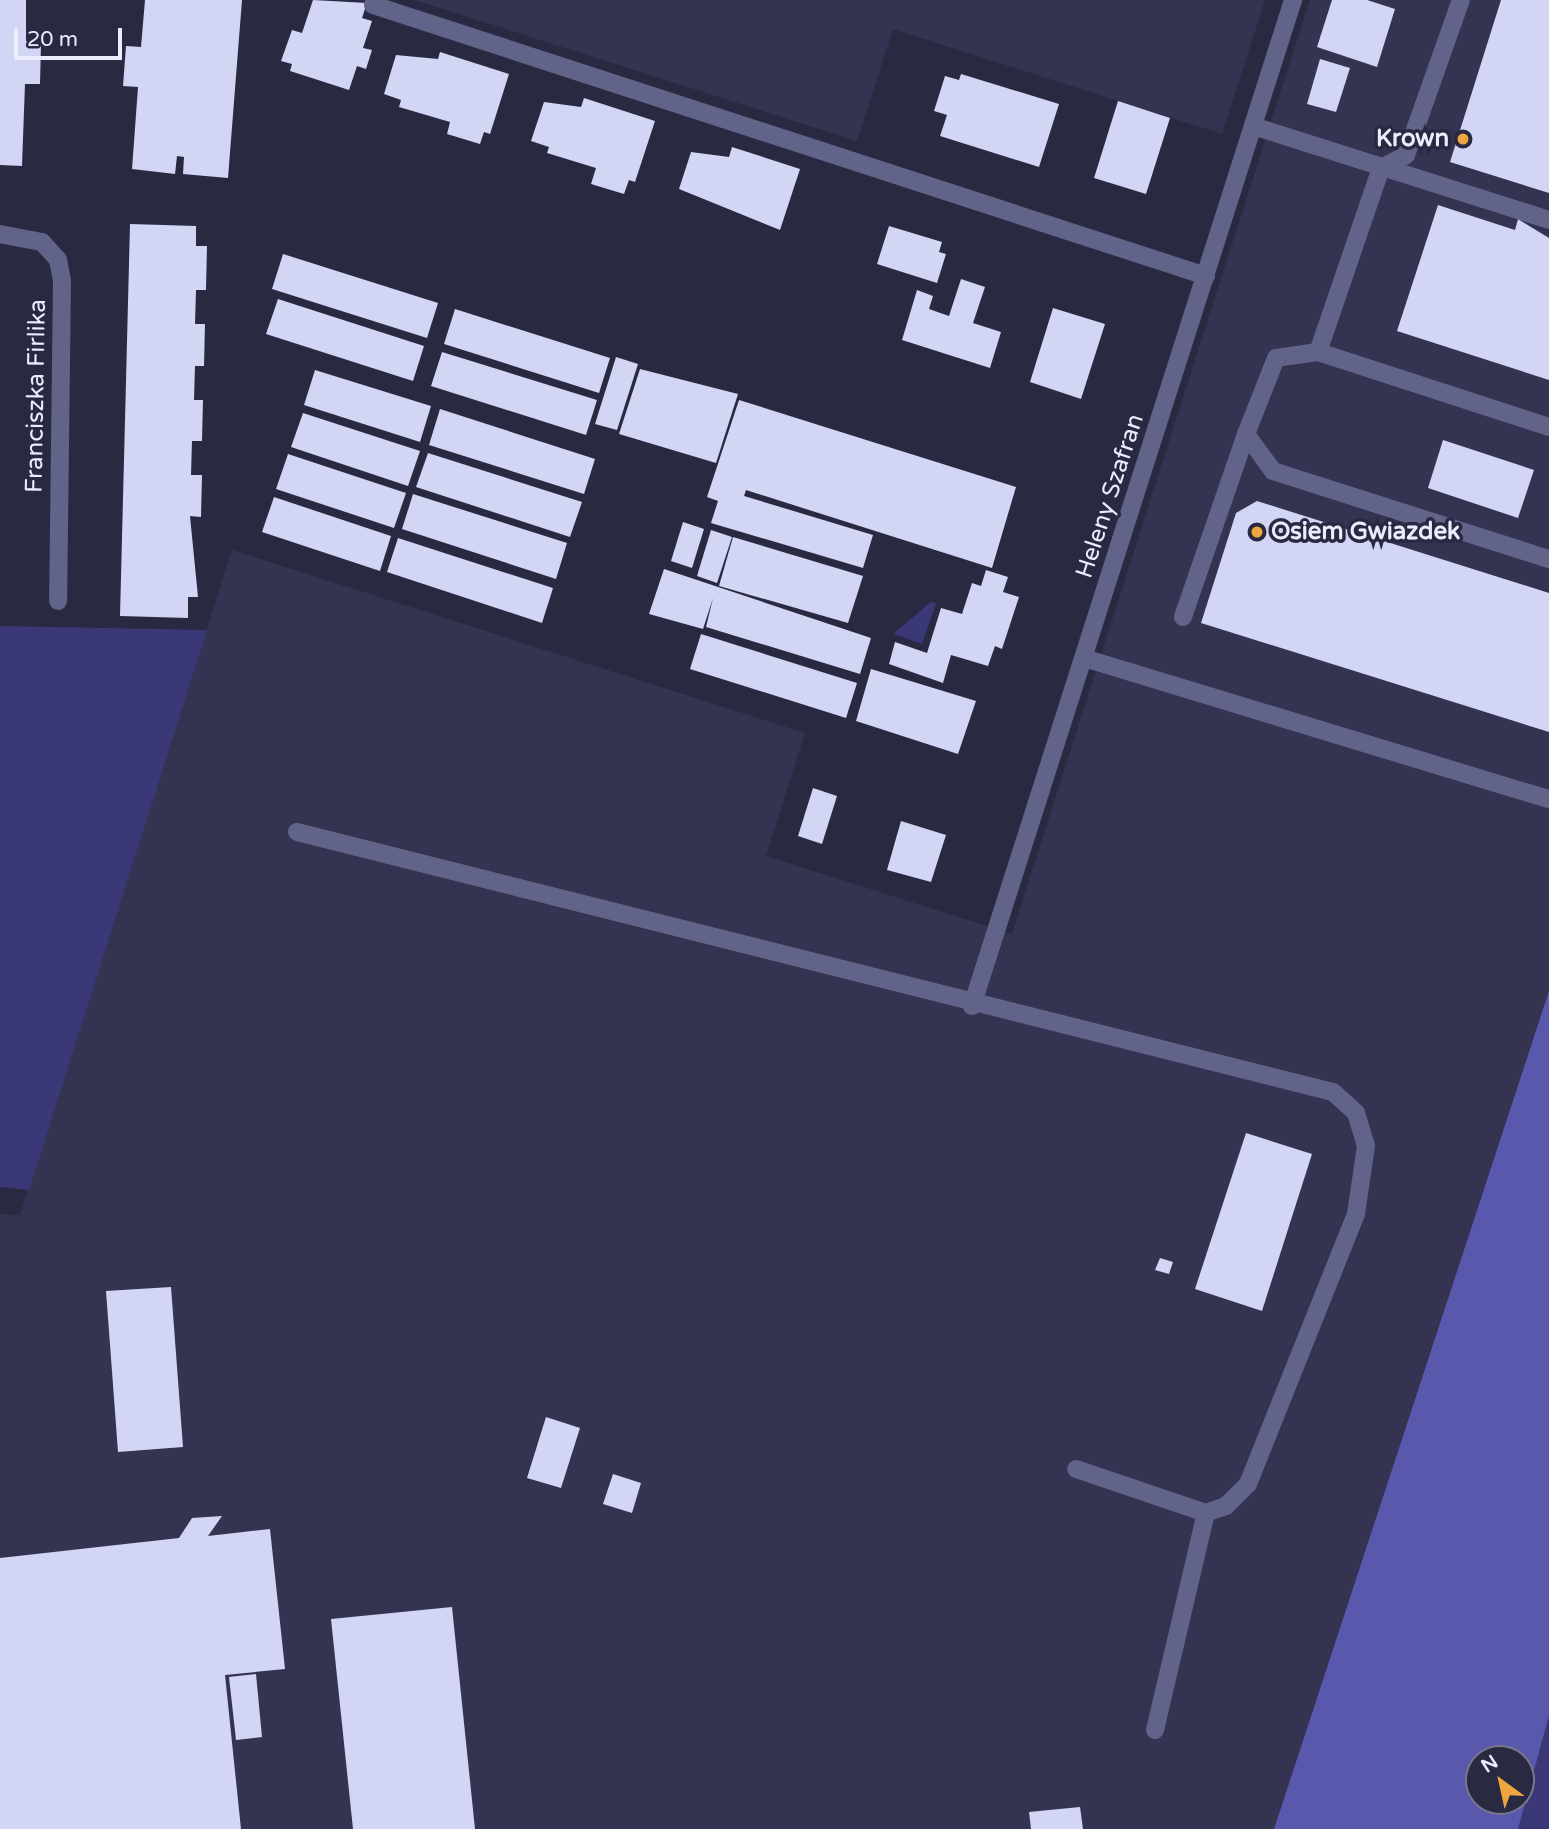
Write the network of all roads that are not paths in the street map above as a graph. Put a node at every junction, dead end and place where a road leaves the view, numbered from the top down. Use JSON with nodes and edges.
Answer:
{"nodes":[{"id":1,"x":1293,"y":0,"type":"edge"},
{"id":2,"x":1461,"y":0,"type":"edge"},
{"id":3,"x":373,"y":5,"type":"dead end"},
{"id":4,"x":1253,"y":125,"type":"junction"},
{"id":5,"x":1381,"y":168,"type":"junction"},
{"id":6,"x":1549,"y":219,"type":"edge"},
{"id":7,"x":0,"y":234,"type":"edge"},
{"id":8,"x":1206,"y":276,"type":"junction"},
{"id":9,"x":1318,"y":352,"type":"junction"},
{"id":10,"x":1549,"y":427,"type":"edge"},
{"id":11,"x":1246,"y":434,"type":"junction"},
{"id":12,"x":1549,"y":559,"type":"edge"},
{"id":13,"x":58,"y":601,"type":"dead end"},
{"id":14,"x":1183,"y":617,"type":"dead end"},
{"id":15,"x":1084,"y":658,"type":"junction"},
{"id":16,"x":1548,"y":799,"type":"edge"},
{"id":17,"x":297,"y":832,"type":"dead end"},
{"id":18,"x":972,"y":1006,"type":"junction"},
{"id":19,"x":1076,"y":1469,"type":"dead end"},
{"id":20,"x":1206,"y":1513,"type":"junction"},
{"id":21,"x":1155,"y":1730,"type":"dead end"}],
"edges":[{"from":1,"to":4,"type":"street","name":"Heleny Szafran"},
{"from":2,"to":5,"type":"street"},
{"from":3,"to":8,"type":"street"},
{"from":4,"to":5,"type":"street"},
{"from":4,"to":8,"type":"street","name":"Heleny Szafran"},
{"from":5,"to":6,"type":"street"},
{"from":5,"to":9,"type":"street"},
{"from":7,"to":13,"type":"street","name":"Franciszka Firlika"},
{"from":8,"to":15,"type":"street","name":"Heleny Szafran"},
{"from":9,"to":10,"type":"street"},
{"from":9,"to":11,"type":"street"},
{"from":11,"to":12,"type":"street"},
{"from":11,"to":14,"type":"street"},
{"from":15,"to":16,"type":"street"},
{"from":15,"to":18,"type":"street","name":"Heleny Szafran"},
{"from":17,"to":18,"type":"street"},
{"from":18,"to":20,"type":"street"},
{"from":19,"to":20,"type":"street"},
{"from":20,"to":21,"type":"street"}]}
